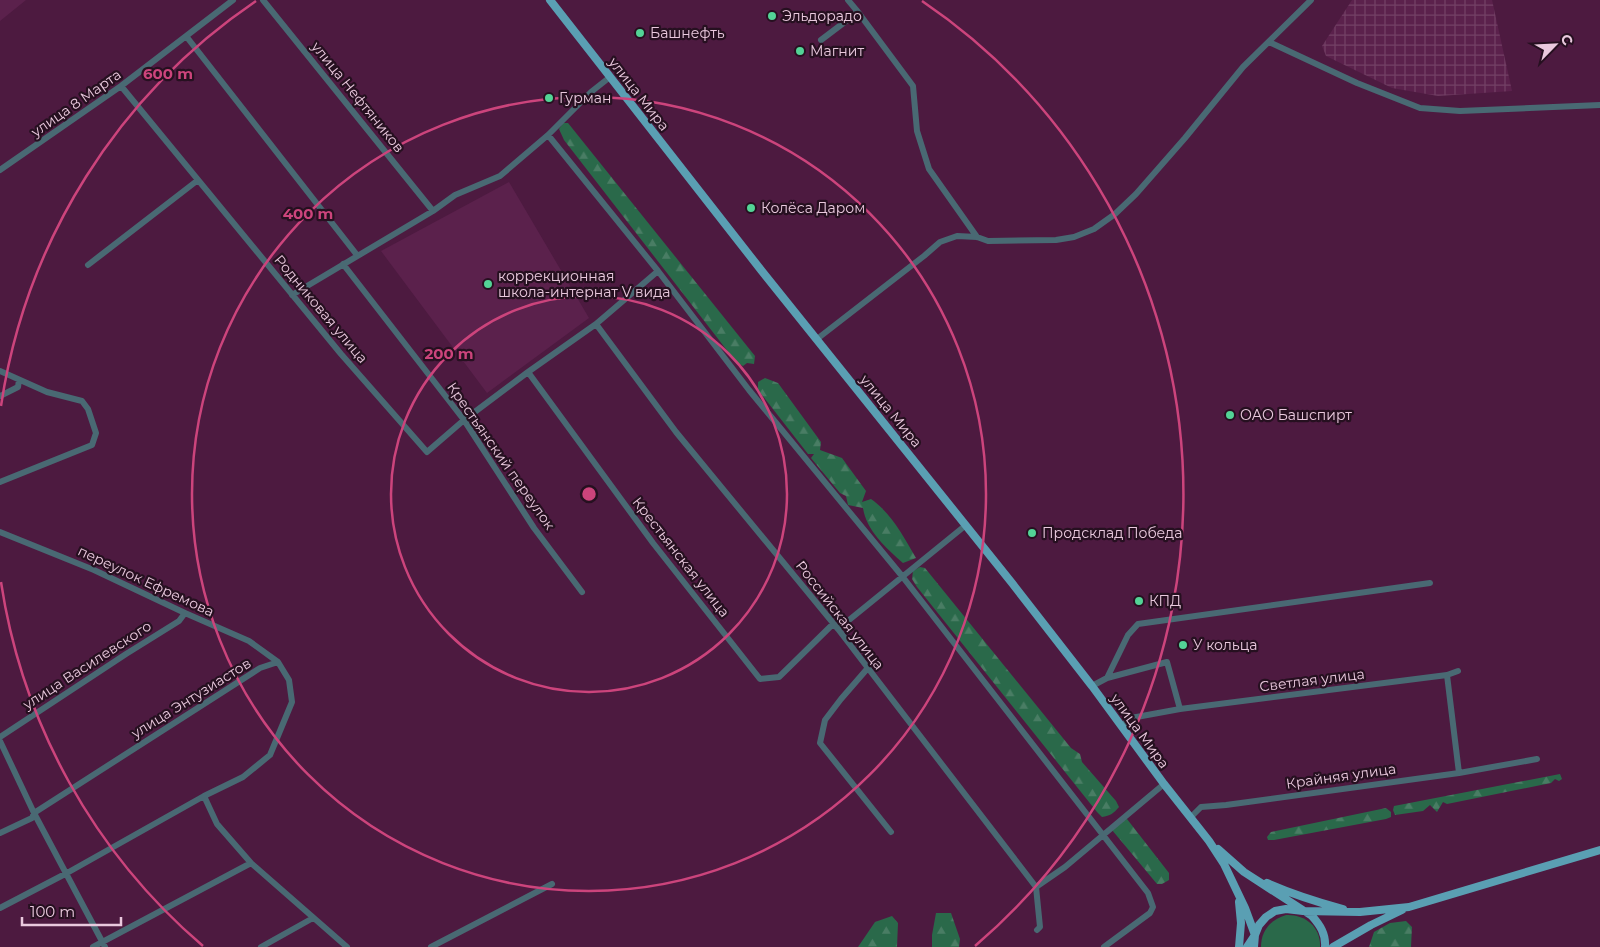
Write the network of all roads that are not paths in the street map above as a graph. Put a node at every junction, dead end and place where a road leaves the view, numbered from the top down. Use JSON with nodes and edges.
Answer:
{"nodes":[{"id":1,"x":233,"y":0,"type":"edge"},
{"id":2,"x":263,"y":0,"type":"edge"},
{"id":3,"x":550,"y":0,"type":"edge"},
{"id":4,"x":848,"y":0,"type":"edge"},
{"id":5,"x":1311,"y":0,"type":"edge"},
{"id":6,"x":858,"y":12,"type":"junction"},
{"id":7,"x":186,"y":36,"type":"junction"},
{"id":8,"x":821,"y":40,"type":"dead end"},
{"id":9,"x":1269,"y":42,"type":"junction"},
{"id":10,"x":610,"y":76,"type":"junction"},
{"id":11,"x":121,"y":86,"type":"junction"},
{"id":12,"x":1600,"y":105,"type":"edge"},
{"id":13,"x":548,"y":135,"type":"junction"},
{"id":14,"x":2,"y":169,"type":"edge"},
{"id":15,"x":198,"y":180,"type":"junction"},
{"id":16,"x":433,"y":211,"type":"junction"},
{"id":17,"x":977,"y":237,"type":"junction"},
{"id":18,"x":358,"y":255,"type":"junction"},
{"id":19,"x":343,"y":264,"type":"junction"},
{"id":20,"x":88,"y":265,"type":"dead end"},
{"id":21,"x":658,"y":272,"type":"junction"},
{"id":22,"x":292,"y":295,"type":"junction"},
{"id":23,"x":596,"y":324,"type":"junction"},
{"id":24,"x":817,"y":339,"type":"junction"},
{"id":25,"x":0,"y":371,"type":"edge"},
{"id":26,"x":528,"y":372,"type":"junction"},
{"id":27,"x":19,"y":380,"type":"junction"},
{"id":28,"x":0,"y":396,"type":"edge"},
{"id":29,"x":464,"y":420,"type":"junction"},
{"id":30,"x":0,"y":482,"type":"edge"},
{"id":31,"x":966,"y":525,"type":"junction"},
{"id":32,"x":0,"y":532,"type":"edge"},
{"id":33,"x":902,"y":576,"type":"junction"},
{"id":34,"x":1430,"y":583,"type":"dead end"},
{"id":35,"x":582,"y":592,"type":"dead end"},
{"id":36,"x":185,"y":613,"type":"junction"},
{"id":37,"x":835,"y":627,"type":"junction"},
{"id":38,"x":278,"y":662,"type":"junction"},
{"id":39,"x":867,"y":669,"type":"junction"},
{"id":40,"x":1458,"y":671,"type":"dead end"},
{"id":41,"x":1447,"y":675,"type":"junction"},
{"id":42,"x":1107,"y":678,"type":"junction"},
{"id":43,"x":1092,"y":686,"type":"junction"},
{"id":44,"x":1180,"y":709,"type":"junction"},
{"id":45,"x":1122,"y":726,"type":"junction"},
{"id":46,"x":0,"y":737,"type":"edge"},
{"id":47,"x":0,"y":741,"type":"edge"},
{"id":48,"x":1537,"y":759,"type":"dead end"},
{"id":49,"x":1459,"y":773,"type":"junction"},
{"id":50,"x":1164,"y":784,"type":"junction"},
{"id":51,"x":204,"y":796,"type":"junction"},
{"id":52,"x":34,"y":813,"type":"junction"},
{"id":53,"x":1190,"y":818,"type":"junction"},
{"id":54,"x":892,"y":832,"type":"dead end"},
{"id":55,"x":0,"y":833,"type":"edge"},
{"id":56,"x":1102,"y":834,"type":"junction"},
{"id":57,"x":1209,"y":841,"type":"junction"},
{"id":58,"x":1600,"y":850,"type":"edge"},
{"id":59,"x":252,"y":863,"type":"junction"},
{"id":60,"x":1244,"y":872,"type":"junction"},
{"id":61,"x":67,"y":873,"type":"junction"},
{"id":62,"x":1234,"y":883,"type":"junction"},
{"id":63,"x":552,"y":884,"type":"dead end"},
{"id":64,"x":1036,"y":887,"type":"junction"},
{"id":65,"x":1409,"y":907,"type":"junction"},
{"id":66,"x":0,"y":908,"type":"edge"},
{"id":67,"x":1303,"y":911,"type":"junction"},
{"id":68,"x":1360,"y":912,"type":"junction"},
{"id":69,"x":313,"y":918,"type":"junction"},
{"id":70,"x":1037,"y":930,"type":"dead end"},
{"id":71,"x":1356,"y":934,"type":"junction"},
{"id":72,"x":1255,"y":935,"type":"junction"},
{"id":73,"x":104,"y":944,"type":"edge"},
{"id":74,"x":93,"y":947,"type":"edge"},
{"id":75,"x":261,"y":947,"type":"edge"},
{"id":76,"x":347,"y":947,"type":"edge"},
{"id":77,"x":431,"y":947,"type":"edge"},
{"id":78,"x":1104,"y":947,"type":"edge"},
{"id":79,"x":1239,"y":947,"type":"edge"},
{"id":80,"x":1247,"y":947,"type":"edge"},
{"id":81,"x":1254,"y":947,"type":"edge"},
{"id":82,"x":1325,"y":947,"type":"edge"},
{"id":83,"x":1333,"y":947,"type":"edge"},
{"id":84,"x":1344,"y":947,"type":"edge"}],
"edges":[{"from":1,"to":7,"type":"street","name":"улица 8 Марта"},
{"from":2,"to":16,"type":"street","name":"улица Нефтяников"},
{"from":3,"to":10,"type":"main road","name":"улица Мира"},
{"from":4,"to":6,"type":"street"},
{"from":5,"to":9,"type":"street"},
{"from":6,"to":8,"type":"street"},
{"from":6,"to":17,"type":"street"},
{"from":7,"to":11,"type":"street","name":"улица 8 Марта"},
{"from":7,"to":18,"type":"street"},
{"from":9,"to":12,"type":"street"},
{"from":9,"to":17,"type":"street"},
{"from":10,"to":13,"type":"street"},
{"from":10,"to":24,"type":"main road","name":"улица Мира"},
{"from":11,"to":14,"type":"street","name":"улица 8 Марта"},
{"from":11,"to":15,"type":"street","name":"Родниковая улица"},
{"from":13,"to":16,"type":"street"},
{"from":13,"to":21,"type":"street"},
{"from":15,"to":20,"type":"street"},
{"from":15,"to":22,"type":"street","name":"Родниковая улица"},
{"from":16,"to":18,"type":"street"},
{"from":17,"to":24,"type":"street"},
{"from":18,"to":19,"type":"street"},
{"from":19,"to":22,"type":"street"},
{"from":19,"to":29,"type":"street","name":"Крестьянский переулок"},
{"from":21,"to":23,"type":"street"},
{"from":21,"to":33,"type":"street"},
{"from":22,"to":29,"type":"street","name":"Родниковая улица"},
{"from":23,"to":26,"type":"street"},
{"from":23,"to":37,"type":"street","name":"Российская улица"},
{"from":24,"to":31,"type":"main road","name":"улица Мира"},
{"from":25,"to":27,"type":"street"},
{"from":26,"to":29,"type":"street"},
{"from":26,"to":37,"type":"street","name":"Крестьянская улица"},
{"from":27,"to":28,"type":"street"},
{"from":27,"to":30,"type":"street"},
{"from":29,"to":35,"type":"street","name":"Крестьянский переулок"},
{"from":31,"to":33,"type":"street"},
{"from":31,"to":43,"type":"main road","name":"улица Мира"},
{"from":32,"to":36,"type":"street","name":"переулок Ефремова"},
{"from":33,"to":37,"type":"street"},
{"from":33,"to":56,"type":"street"},
{"from":34,"to":42,"type":"street"},
{"from":36,"to":38,"type":"street","name":"переулок Ефремова"},
{"from":36,"to":46,"type":"street","name":"улица Василевского"},
{"from":37,"to":39,"type":"street","name":"Российская улица"},
{"from":38,"to":51,"type":"street"},
{"from":38,"to":52,"type":"street","name":"улица Энтузиастов"},
{"from":39,"to":54,"type":"street"},
{"from":39,"to":64,"type":"street","name":"Российская улица"},
{"from":40,"to":41,"type":"street","name":"Светлая улица"},
{"from":41,"to":44,"type":"street","name":"Светлая улица"},
{"from":41,"to":49,"type":"street"},
{"from":42,"to":43,"type":"street"},
{"from":42,"to":44,"type":"street"},
{"from":43,"to":45,"type":"main road","name":"улица Мира"},
{"from":44,"to":45,"type":"street","name":"Светлая улица"},
{"from":45,"to":50,"type":"main road","name":"улица Мира"},
{"from":47,"to":52,"type":"street"},
{"from":48,"to":49,"type":"street","name":"Крайняя улица"},
{"from":49,"to":53,"type":"street","name":"Крайняя улица"},
{"from":50,"to":53,"type":"main road","name":"улица Мира"},
{"from":50,"to":56,"type":"street"},
{"from":51,"to":59,"type":"street"},
{"from":51,"to":61,"type":"street"},
{"from":52,"to":55,"type":"street","name":"улица Энтузиастов"},
{"from":52,"to":61,"type":"street"},
{"from":53,"to":57,"type":"main road","name":"улица Мира"},
{"from":56,"to":64,"type":"street"},
{"from":56,"to":78,"type":"street"},
{"from":57,"to":60,"type":"main road"},
{"from":57,"to":62,"type":"main road"},
{"from":58,"to":65,"type":"main road"},
{"from":59,"to":69,"type":"street"},
{"from":59,"to":73,"type":"street"},
{"from":60,"to":67,"type":"main road"},
{"from":60,"to":68,"type":"main road"},
{"from":61,"to":66,"type":"street"},
{"from":61,"to":73,"type":"street"},
{"from":62,"to":72,"type":"main road"},
{"from":62,"to":79,"type":"main road"},
{"from":63,"to":77,"type":"street"},
{"from":64,"to":70,"type":"street"},
{"from":65,"to":68,"type":"main road"},
{"from":65,"to":71,"type":"main road"},
{"from":67,"to":68,"type":"main road"},
{"from":67,"to":72,"type":"main road"},
{"from":67,"to":82,"type":"main road"},
{"from":69,"to":75,"type":"street"},
{"from":69,"to":76,"type":"street"},
{"from":71,"to":83,"type":"main road"},
{"from":71,"to":84,"type":"street"},
{"from":72,"to":80,"type":"main road"},
{"from":72,"to":81,"type":"main road"},
{"from":73,"to":74,"type":"street"}]}
